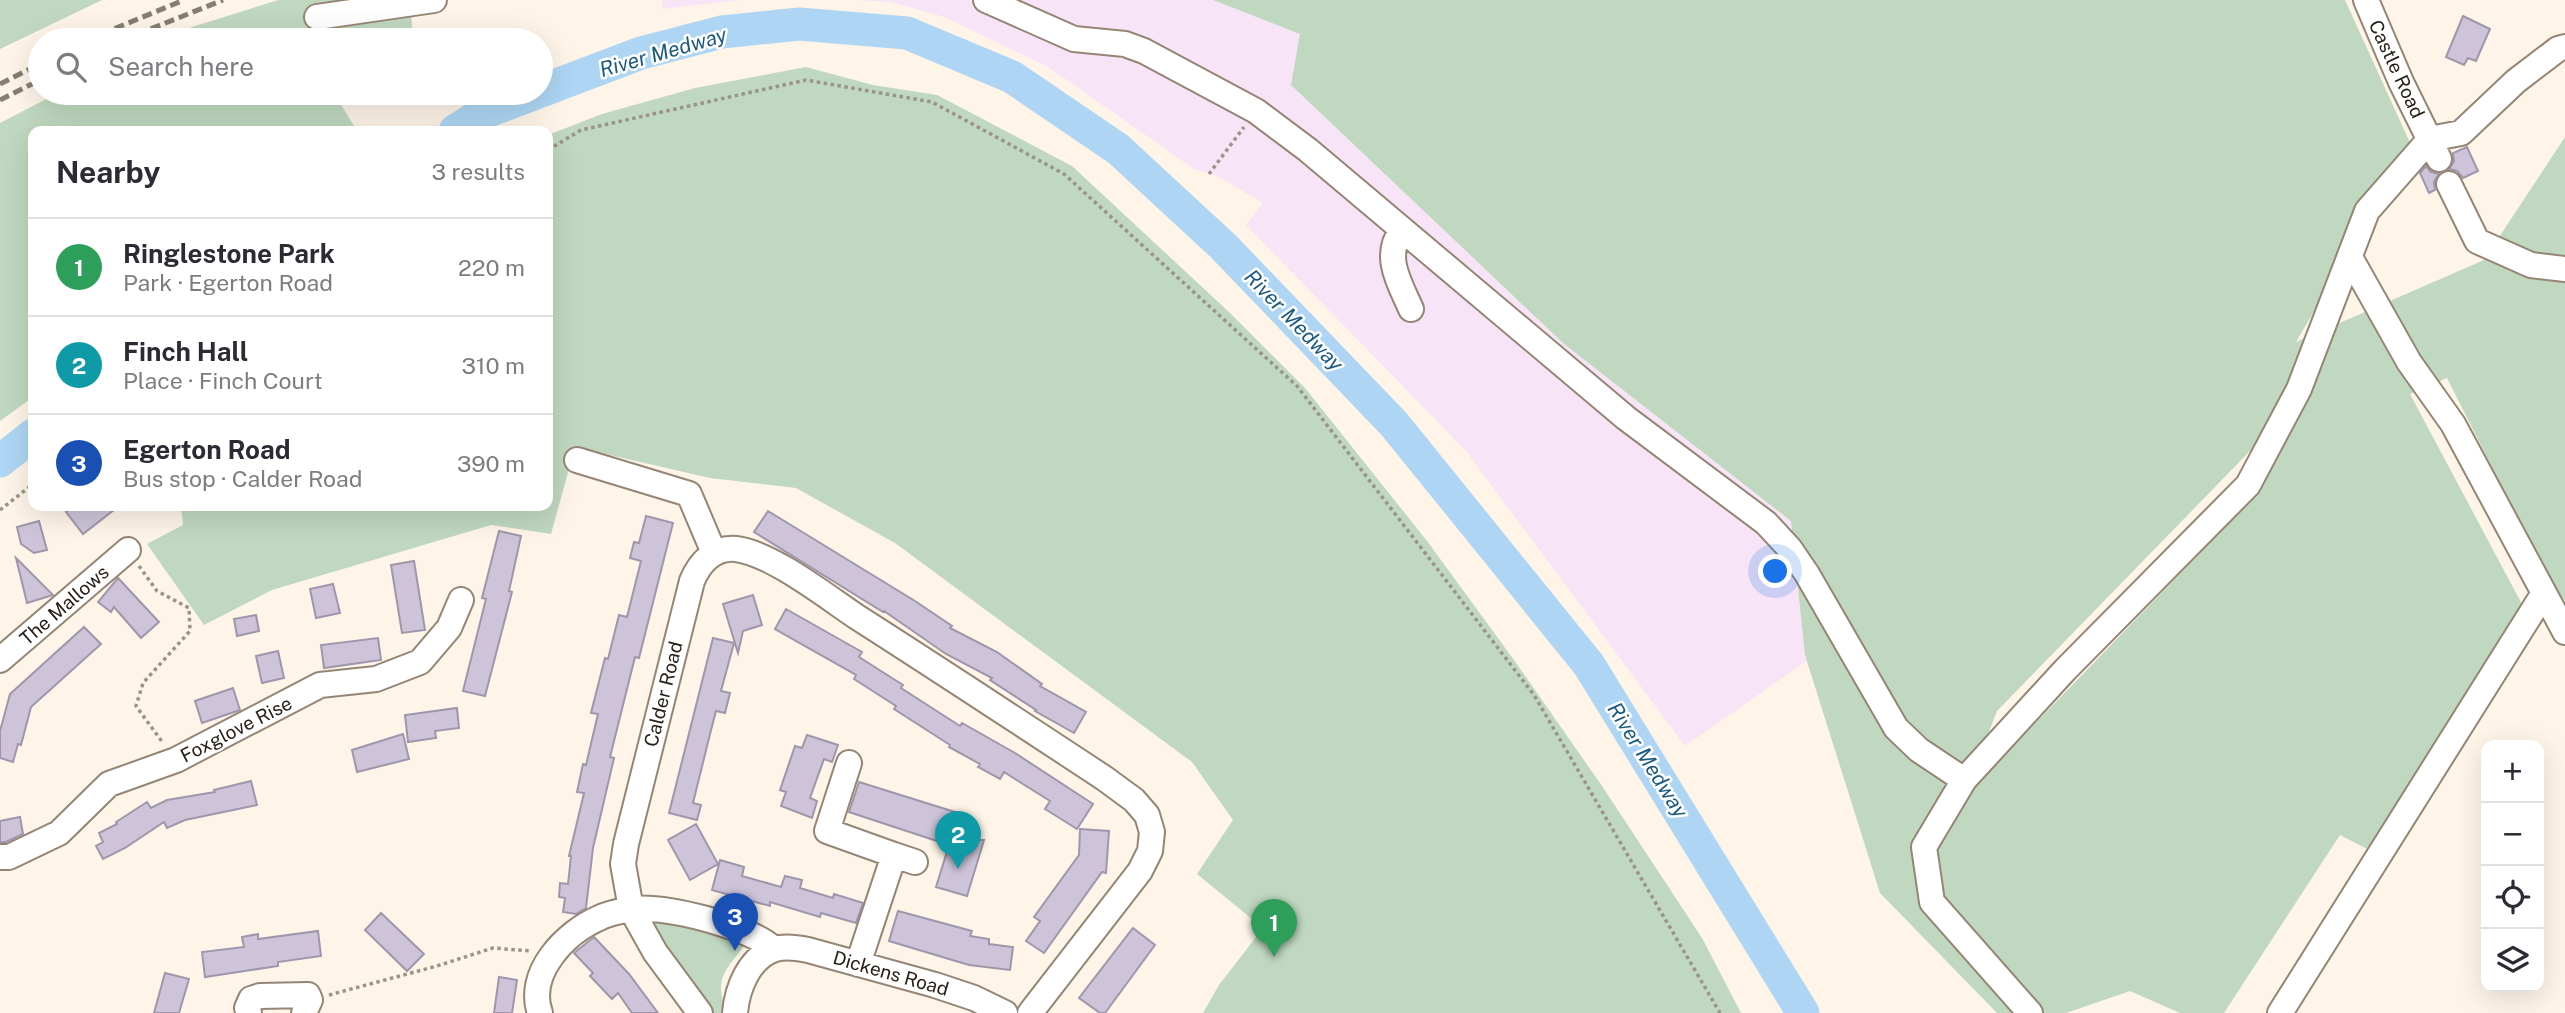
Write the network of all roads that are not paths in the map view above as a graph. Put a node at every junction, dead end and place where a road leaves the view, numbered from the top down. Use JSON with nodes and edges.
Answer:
{"nodes":[{"id":1,"x":434,"y":0,"type":"edge"},
{"id":2,"x":986,"y":0,"type":"edge"},
{"id":3,"x":2366,"y":0,"type":"edge"},
{"id":4,"x":317,"y":17,"type":"dead end"},
{"id":5,"x":2565,"y":47,"type":"edge"},
{"id":6,"x":2435,"y":149,"type":"junction"},
{"id":7,"x":2449,"y":184,"type":"dead end"},
{"id":8,"x":1402,"y":230,"type":"junction"},
{"id":9,"x":2351,"y":259,"type":"junction"},
{"id":10,"x":2565,"y":269,"type":"edge"},
{"id":11,"x":1411,"y":309,"type":"dead end"},
{"id":12,"x":577,"y":460,"type":"dead end"},
{"id":13,"x":128,"y":550,"type":"road end"},
{"id":14,"x":714,"y":553,"type":"junction"},
{"id":15,"x":2544,"y":593,"type":"junction"},
{"id":16,"x":461,"y":600,"type":"dead end"},
{"id":17,"x":2565,"y":632,"type":"edge"},
{"id":18,"x":0,"y":660,"type":"edge"},
{"id":19,"x":849,"y":763,"type":"dead end"},
{"id":20,"x":1964,"y":780,"type":"junction"},
{"id":21,"x":0,"y":857,"type":"edge"},
{"id":22,"x":631,"y":909,"type":"junction"},
{"id":23,"x":774,"y":949,"type":"junction"},
{"id":24,"x":858,"y":964,"type":"junction"},
{"id":25,"x":307,"y":1007,"type":"edge"},
{"id":26,"x":249,"y":1013,"type":"edge"},
{"id":27,"x":540,"y":1013,"type":"edge"},
{"id":28,"x":700,"y":1013,"type":"edge"},
{"id":29,"x":735,"y":1013,"type":"edge"},
{"id":30,"x":1004,"y":1013,"type":"edge"},
{"id":31,"x":1030,"y":1013,"type":"edge"},
{"id":32,"x":2029,"y":1013,"type":"edge"},
{"id":33,"x":2280,"y":1013,"type":"edge"}],
"edges":[{"from":1,"to":4,"type":"street"},
{"from":2,"to":8,"type":"street"},
{"from":3,"to":6,"type":"street","name":"Castle Road"},
{"from":5,"to":6,"type":"street"},
{"from":6,"to":9,"type":"street"},
{"from":7,"to":10,"type":"street"},
{"from":8,"to":11,"type":"street"},
{"from":8,"to":20,"type":"street"},
{"from":9,"to":15,"type":"street"},
{"from":9,"to":20,"type":"street"},
{"from":12,"to":14,"type":"street"},
{"from":13,"to":18,"type":"street","name":"The Mallows"},
{"from":14,"to":22,"type":"street","name":"Calder Road"},
{"from":14,"to":31,"type":"street"},
{"from":15,"to":17,"type":"street"},
{"from":15,"to":33,"type":"street"},
{"from":16,"to":21,"type":"street","name":"Foxglove Rise"},
{"from":19,"to":24,"type":"street"},
{"from":20,"to":32,"type":"street"},
{"from":22,"to":23,"type":"street"},
{"from":22,"to":27,"type":"street"},
{"from":22,"to":28,"type":"street","name":"Calder Road"},
{"from":23,"to":24,"type":"street","name":"Dickens Road"},
{"from":23,"to":29,"type":"street"},
{"from":24,"to":30,"type":"street","name":"Dickens Road"},
{"from":25,"to":26,"type":"street"}]}
